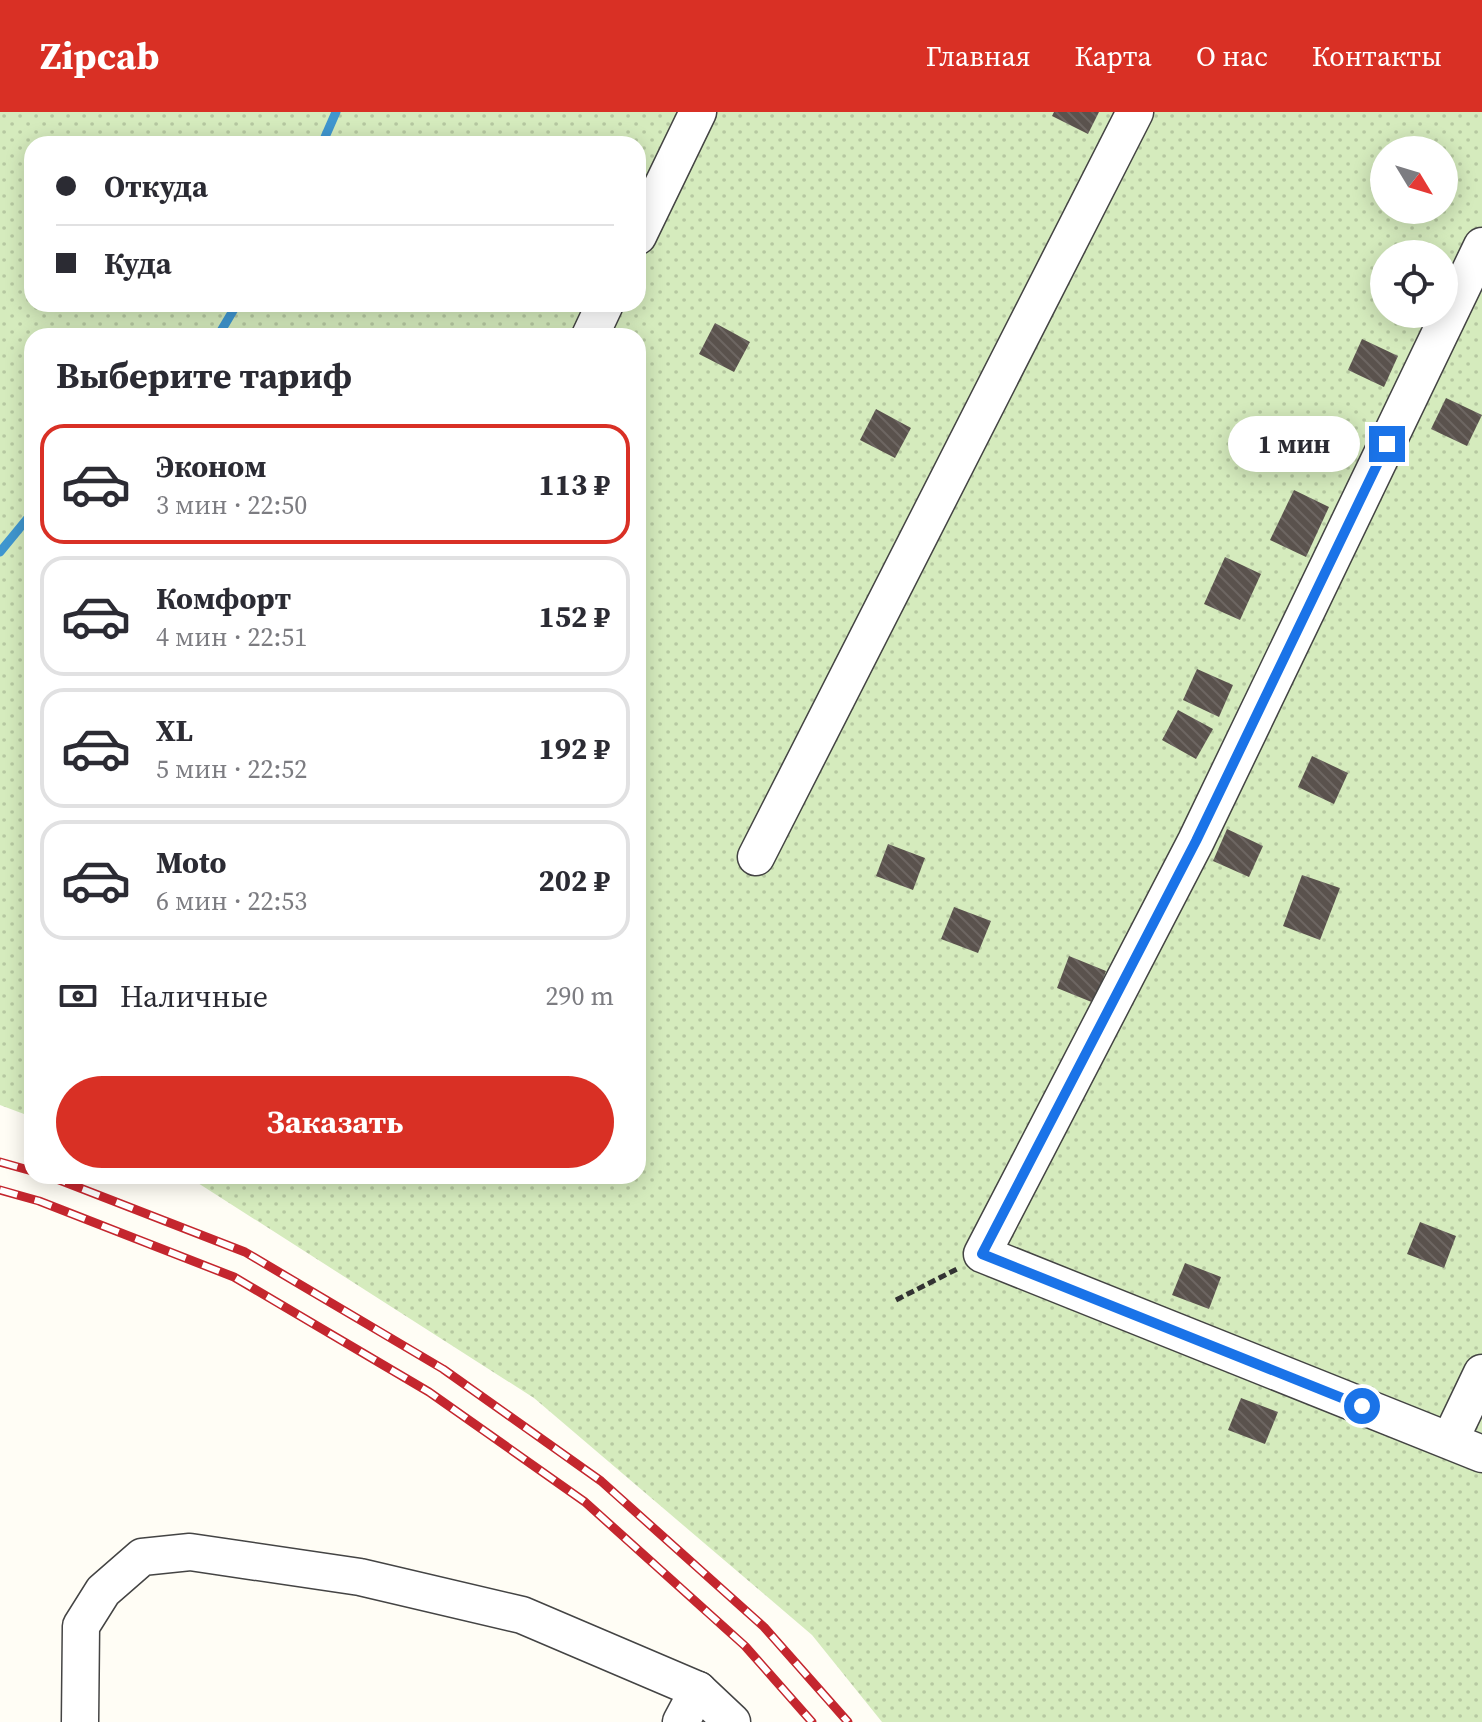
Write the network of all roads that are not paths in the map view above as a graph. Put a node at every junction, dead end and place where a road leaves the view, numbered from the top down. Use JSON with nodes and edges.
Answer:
{"nodes":[{"id":1,"x":698,"y":112,"type":"edge"},
{"id":2,"x":1135,"y":112,"type":"edge"},
{"id":3,"x":646,"y":219,"type":"edge"},
{"id":4,"x":1482,"y":246,"type":"edge"},
{"id":5,"x":756,"y":857,"type":"dead end"},
{"id":6,"x":1482,"y":1373,"type":"edge"},
{"id":7,"x":1466,"y":1447,"type":"edge"},
{"id":8,"x":698,"y":1690,"type":"junction"},
{"id":9,"x":80,"y":1722,"type":"edge"},
{"id":10,"x":681,"y":1722,"type":"edge"},
{"id":11,"x":732,"y":1722,"type":"edge"}],
"edges":[{"from":1,"to":3,"type":"street"},
{"from":2,"to":5,"type":"street"},
{"from":4,"to":7,"type":"street"},
{"from":6,"to":7,"type":"street"},
{"from":8,"to":9,"type":"street"},
{"from":8,"to":10,"type":"street"},
{"from":8,"to":11,"type":"street"}]}
